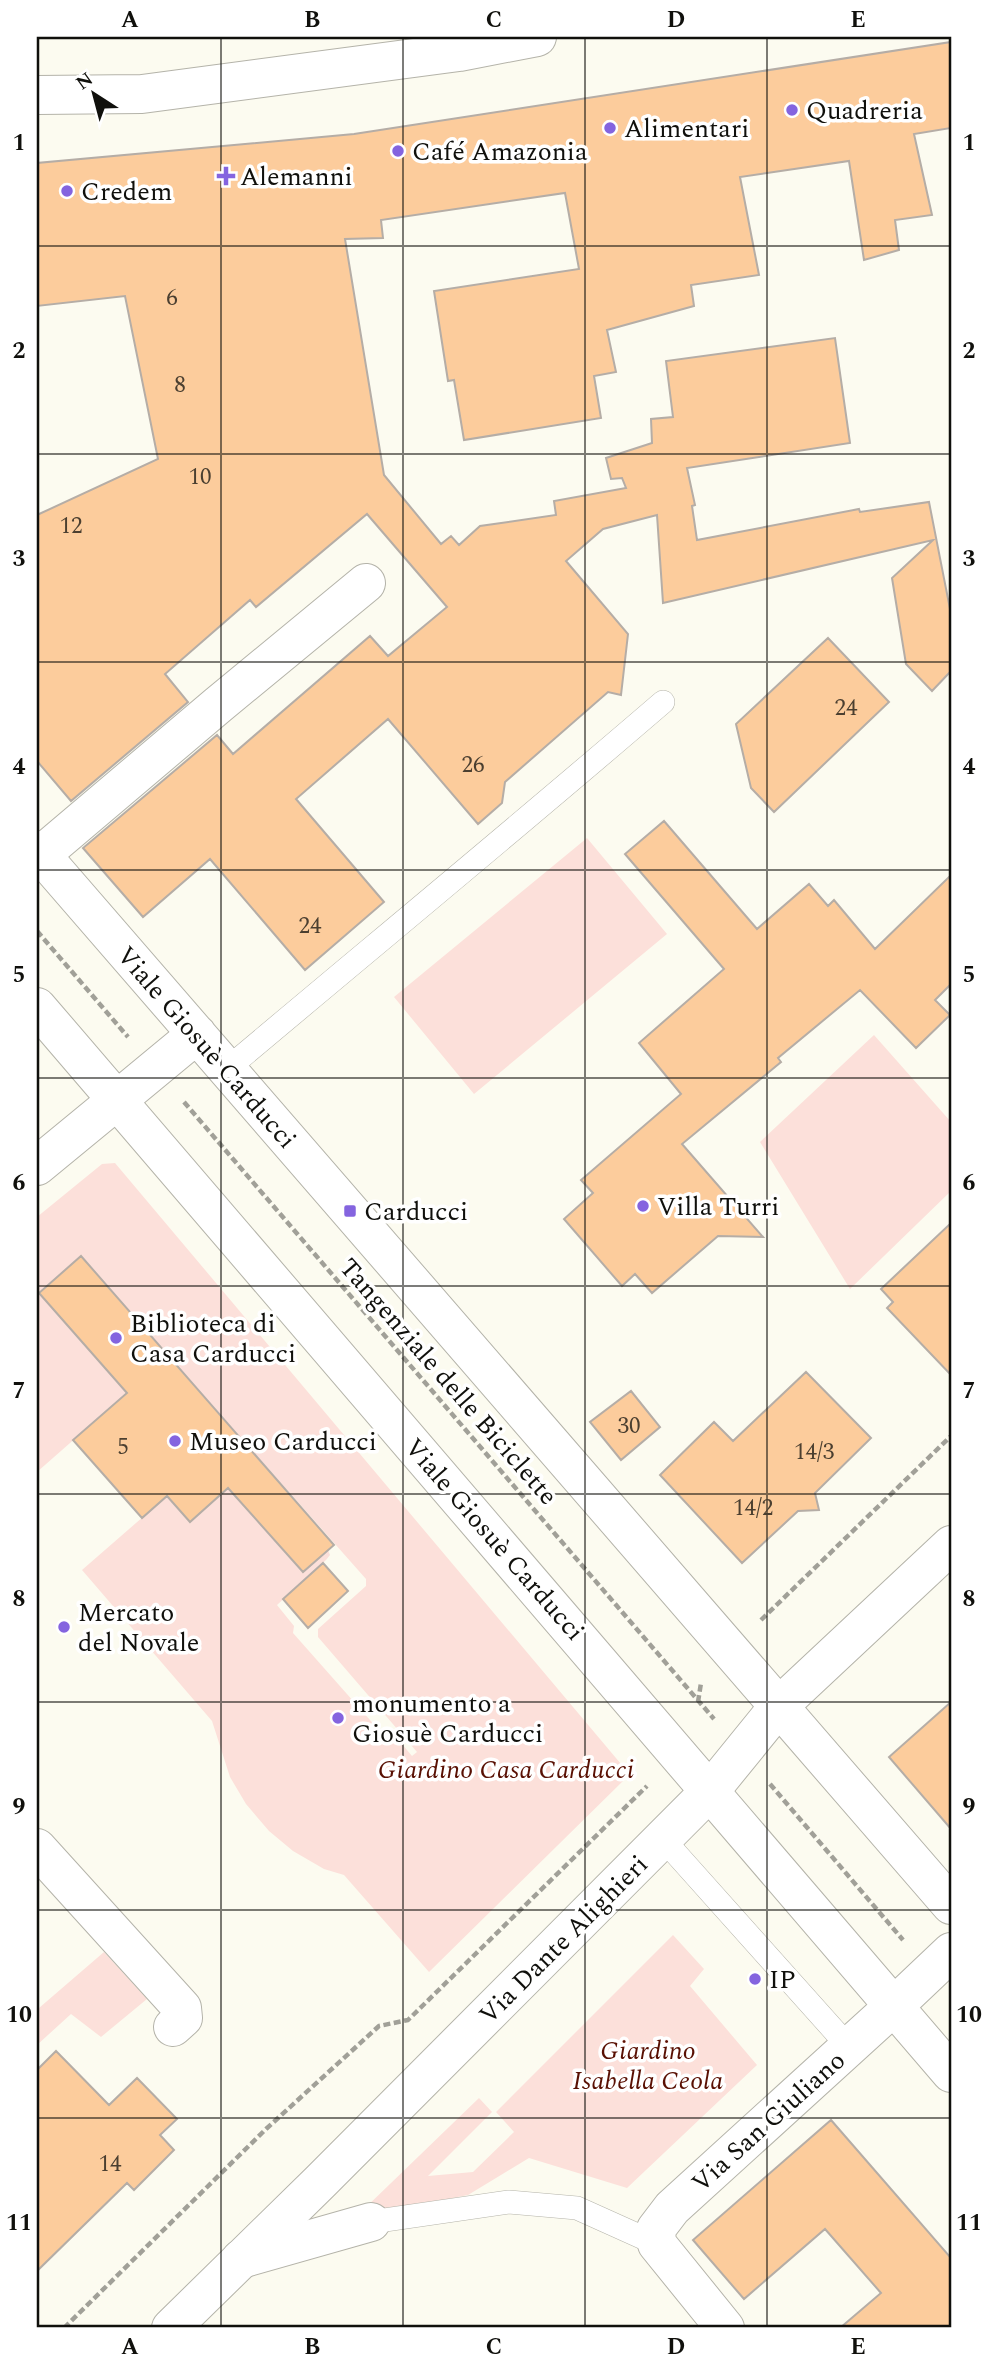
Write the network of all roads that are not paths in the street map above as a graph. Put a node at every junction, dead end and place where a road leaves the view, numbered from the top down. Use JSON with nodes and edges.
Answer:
{"nodes":[{"id":1,"x":537,"y":37,"type":"edge"},
{"id":2,"x":37,"y":95,"type":"edge"},
{"id":3,"x":366,"y":583,"type":"dead end"},
{"id":4,"x":663,"y":702,"type":"dead end"},
{"id":5,"x":39,"y":852,"type":"edge"},
{"id":6,"x":37,"y":1007,"type":"edge"},
{"id":7,"x":197,"y":1034,"type":"junction"},
{"id":8,"x":227,"y":1069,"type":"junction"},
{"id":9,"x":116,"y":1101,"type":"junction"},
{"id":10,"x":37,"y":1166,"type":"edge"},
{"id":11,"x":951,"y":1545,"type":"edge"},
{"id":12,"x":779,"y":1706,"type":"junction"},
{"id":13,"x":710,"y":1791,"type":"junction"},
{"id":14,"x":663,"y":1839,"type":"junction"},
{"id":15,"x":37,"y":1848,"type":"edge"},
{"id":16,"x":951,"y":1905,"type":"edge"},
{"id":17,"x":951,"y":1952,"type":"edge"},
{"id":18,"x":894,"y":2006,"type":"junction"},
{"id":19,"x":173,"y":2027,"type":"dead end"},
{"id":20,"x":849,"y":2047,"type":"junction"},
{"id":21,"x":951,"y":2073,"type":"edge"},
{"id":22,"x":371,"y":2222,"type":"joint"},
{"id":23,"x":657,"y":2244,"type":"junction"},
{"id":24,"x":241,"y":2259,"type":"junction"},
{"id":25,"x":171,"y":2328,"type":"edge"},
{"id":26,"x":725,"y":2328,"type":"edge"}],
"edges":[{"from":1,"to":2,"type":"main road"},
{"from":3,"to":5,"type":"main road","name":"Viale Giosuè Carducci"},
{"from":4,"to":8,"type":"lane"},
{"from":5,"to":7,"type":"main road","name":"Viale Giosuè Carducci"},
{"from":6,"to":9,"type":"main road","name":"Viale Giosuè Carducci"},
{"from":7,"to":8,"type":"main road","name":"Viale Giosuè Carducci"},
{"from":7,"to":9,"type":"main road"},
{"from":8,"to":12,"type":"main road","name":"Viale Giosuè Carducci"},
{"from":9,"to":10,"type":"main road"},
{"from":9,"to":13,"type":"main road","name":"Viale Giosuè Carducci"},
{"from":11,"to":12,"type":"main road","name":"Via Dante Alighieri"},
{"from":12,"to":13,"type":"main road","name":"Via Dante Alighieri"},
{"from":12,"to":16,"type":"main road","name":"Viale Giosuè Carducci"},
{"from":13,"to":14,"type":"main road","name":"Via Dante Alighieri"},
{"from":13,"to":18,"type":"main road","name":"Viale Giosuè Carducci"},
{"from":14,"to":20,"type":"lane"},
{"from":14,"to":24,"type":"main road","name":"Via Dante Alighieri"},
{"from":15,"to":19,"type":"main road"},
{"from":17,"to":18,"type":"main road","name":"Via San Giuliano"},
{"from":18,"to":20,"type":"main road","name":"Via San Giuliano"},
{"from":18,"to":21,"type":"main road","name":"Viale Giosuè Carducci"},
{"from":20,"to":23,"type":"main road","name":"Via San Giuliano"},
{"from":22,"to":23,"type":"lane"},
{"from":22,"to":24,"type":"main road"},
{"from":23,"to":26,"type":"main road"},
{"from":24,"to":25,"type":"main road","name":"Via Dante Alighieri"}]}
